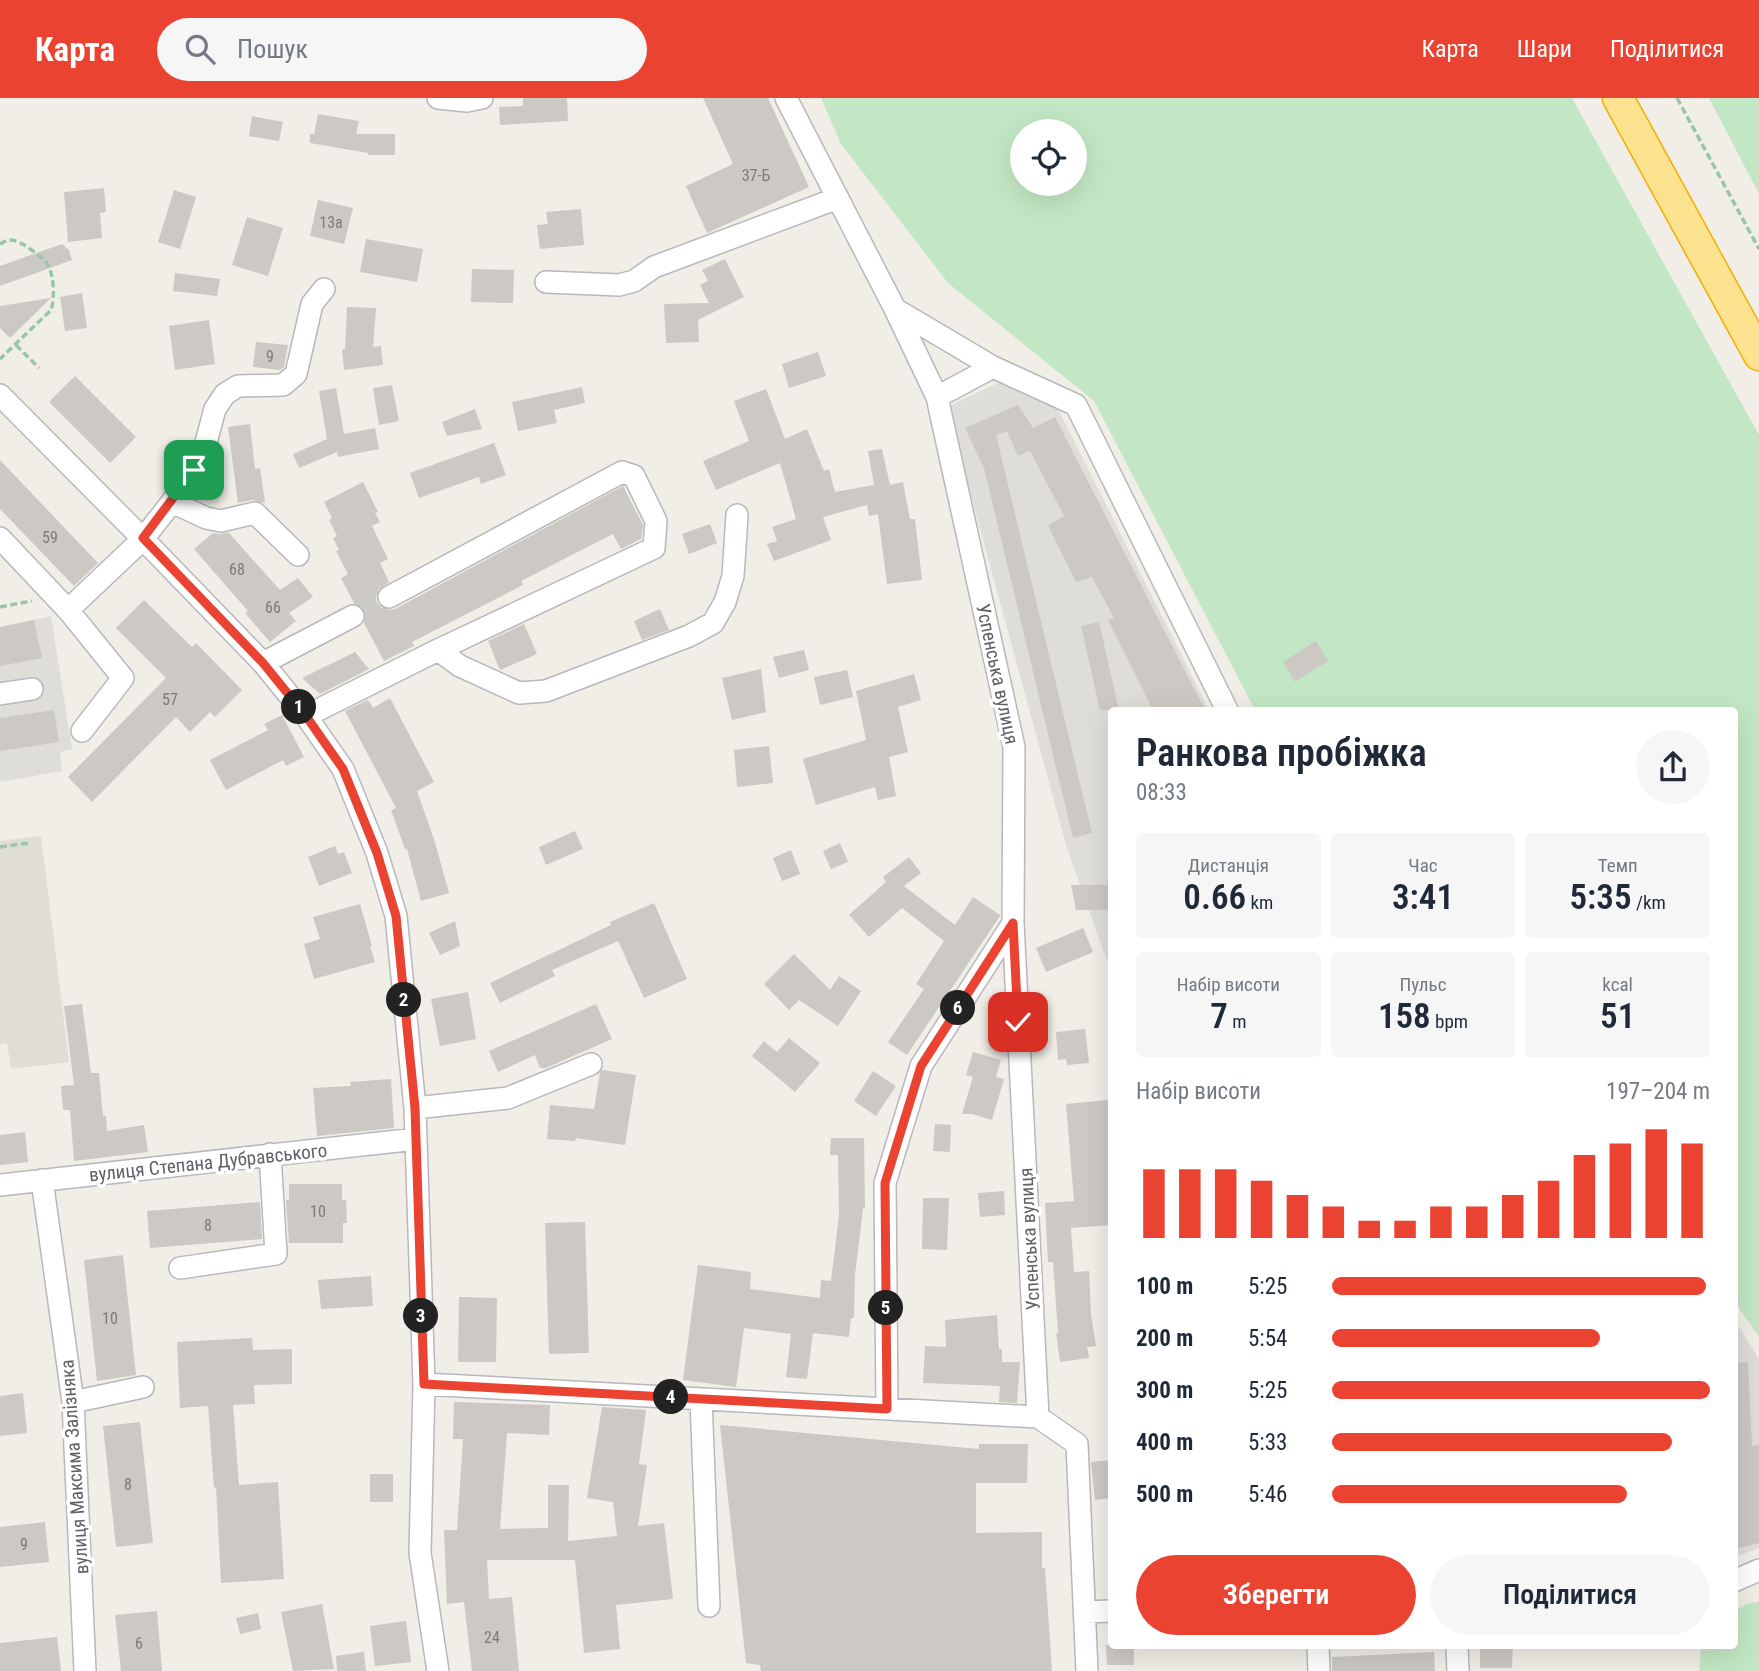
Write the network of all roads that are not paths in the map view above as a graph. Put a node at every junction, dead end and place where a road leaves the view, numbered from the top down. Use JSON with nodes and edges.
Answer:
{"nodes":[{"id":1,"x":438,"y":98,"type":"edge"},
{"id":2,"x":482,"y":98,"type":"edge"},
{"id":3,"x":786,"y":98,"type":"edge"},
{"id":4,"x":1618,"y":98,"type":"edge"},
{"id":5,"x":838,"y":198,"type":"junction"},
{"id":6,"x":546,"y":282,"type":"dead end"},
{"id":7,"x":324,"y":289,"type":"dead end"},
{"id":8,"x":895,"y":309,"type":"junction"},
{"id":9,"x":1759,"y":355,"type":"edge"},
{"id":10,"x":993,"y":367,"type":"junction"},
{"id":11,"x":0,"y":394,"type":"edge"},
{"id":12,"x":937,"y":397,"type":"junction"},
{"id":13,"x":172,"y":502,"type":"junction"},
{"id":14,"x":737,"y":515,"type":"dead end"},
{"id":15,"x":0,"y":538,"type":"edge"},
{"id":16,"x":143,"y":538,"type":"junction"},
{"id":17,"x":298,"y":555,"type":"dead end"},
{"id":18,"x":389,"y":597,"type":"tunnel mouth"},
{"id":19,"x":62,"y":604,"type":"junction"},
{"id":20,"x":353,"y":616,"type":"tunnel mouth"},
{"id":21,"x":438,"y":650,"type":"junction"},
{"id":22,"x":263,"y":663,"type":"junction"},
{"id":23,"x":32,"y":689,"type":"dead end"},
{"id":24,"x":0,"y":694,"type":"edge"},
{"id":25,"x":1226,"y":707,"type":"edge"},
{"id":26,"x":306,"y":716,"type":"junction"},
{"id":27,"x":82,"y":731,"type":"dead end"},
{"id":28,"x":1013,"y":923,"type":"junction"},
{"id":29,"x":591,"y":1064,"type":"dead end"},
{"id":30,"x":415,"y":1108,"type":"junction"},
{"id":31,"x":416,"y":1139,"type":"junction"},
{"id":32,"x":271,"y":1154,"type":"junction"},
{"id":33,"x":43,"y":1180,"type":"junction"},
{"id":34,"x":0,"y":1185,"type":"edge"},
{"id":35,"x":180,"y":1268,"type":"dead end"},
{"id":36,"x":424,"y":1384,"type":"junction"},
{"id":37,"x":143,"y":1387,"type":"dead end"},
{"id":38,"x":701,"y":1399,"type":"junction"},
{"id":39,"x":73,"y":1402,"type":"junction"},
{"id":40,"x":887,"y":1409,"type":"junction"},
{"id":41,"x":1038,"y":1417,"type":"junction"},
{"id":42,"x":1759,"y":1570,"type":"edge"},
{"id":43,"x":1738,"y":1579,"type":"edge"},
{"id":44,"x":709,"y":1606,"type":"dead end"},
{"id":45,"x":1108,"y":1611,"type":"edge"},
{"id":46,"x":1085,"y":1612,"type":"junction"},
{"id":47,"x":1318,"y":1649,"type":"edge"},
{"id":48,"x":1457,"y":1649,"type":"edge"},
{"id":49,"x":85,"y":1671,"type":"edge"},
{"id":50,"x":438,"y":1671,"type":"edge"},
{"id":51,"x":1087,"y":1671,"type":"edge"},
{"id":52,"x":1319,"y":1671,"type":"edge"},
{"id":53,"x":1458,"y":1671,"type":"edge"}],
"edges":[{"from":1,"to":2,"type":"street"},
{"from":3,"to":5,"type":"street","name":"Успенська вулиця"},
{"from":4,"to":9,"type":"highway"},
{"from":5,"to":6,"type":"street"},
{"from":5,"to":8,"type":"street","name":"Успенська вулиця"},
{"from":7,"to":13,"type":"street"},
{"from":8,"to":10,"type":"street"},
{"from":8,"to":12,"type":"street","name":"Успенська вулиця"},
{"from":10,"to":12,"type":"street"},
{"from":10,"to":25,"type":"street"},
{"from":11,"to":16,"type":"street"},
{"from":12,"to":28,"type":"street","name":"Успенська вулиця"},
{"from":13,"to":16,"type":"street"},
{"from":13,"to":17,"type":"street"},
{"from":14,"to":21,"type":"street"},
{"from":15,"to":19,"type":"street"},
{"from":16,"to":19,"type":"street"},
{"from":16,"to":22,"type":"street"},
{"from":18,"to":21,"type":"street"},
{"from":19,"to":27,"type":"street"},
{"from":20,"to":22,"type":"street"},
{"from":21,"to":26,"type":"street"},
{"from":22,"to":26,"type":"street"},
{"from":23,"to":24,"type":"street"},
{"from":26,"to":30,"type":"street"},
{"from":28,"to":40,"type":"street"},
{"from":28,"to":41,"type":"street","name":"Успенська вулиця"},
{"from":29,"to":30,"type":"street"},
{"from":30,"to":31,"type":"street"},
{"from":31,"to":32,"type":"street","name":"вулиця Степана Дубравського"},
{"from":31,"to":36,"type":"street"},
{"from":32,"to":33,"type":"street","name":"вулиця Степана Дубравського"},
{"from":32,"to":35,"type":"street"},
{"from":33,"to":34,"type":"street","name":"вулиця Степана Дубравського"},
{"from":33,"to":39,"type":"street","name":"вулиця Максима Залізняка"},
{"from":36,"to":38,"type":"street"},
{"from":36,"to":50,"type":"street"},
{"from":37,"to":39,"type":"street"},
{"from":38,"to":40,"type":"street"},
{"from":38,"to":44,"type":"street"},
{"from":39,"to":49,"type":"street","name":"вулиця Максима Залізняка"},
{"from":40,"to":41,"type":"street"},
{"from":41,"to":46,"type":"street"},
{"from":42,"to":43,"type":"street"},
{"from":45,"to":46,"type":"street"},
{"from":46,"to":51,"type":"street"},
{"from":47,"to":52,"type":"street"},
{"from":48,"to":53,"type":"street"}]}
